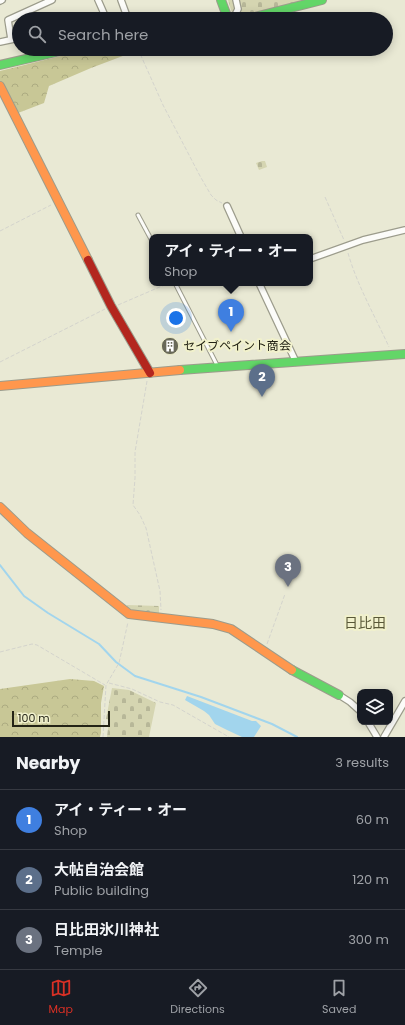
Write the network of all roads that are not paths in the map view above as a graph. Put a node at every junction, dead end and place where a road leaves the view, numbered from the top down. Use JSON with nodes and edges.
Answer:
{"nodes":[{"id":1,"x":52,"y":0,"type":"edge"},
{"id":2,"x":98,"y":0,"type":"edge"},
{"id":3,"x":121,"y":0,"type":"edge"},
{"id":4,"x":221,"y":0,"type":"edge"},
{"id":5,"x":236,"y":0,"type":"edge"},
{"id":6,"x":322,"y":0,"type":"edge"},
{"id":7,"x":26,"y":12,"type":"edge"},
{"id":8,"x":103,"y":12,"type":"edge"},
{"id":9,"x":125,"y":12,"type":"edge"},
{"id":10,"x":228,"y":12,"type":"edge"},
{"id":11,"x":235,"y":12,"type":"edge"},
{"id":12,"x":275,"y":12,"type":"edge"},
{"id":13,"x":12,"y":18,"type":"edge"},
{"id":14,"x":11,"y":39,"type":"joint"},
{"id":15,"x":0,"y":42,"type":"edge"},
{"id":16,"x":39,"y":56,"type":"edge"},
{"id":17,"x":0,"y":65,"type":"edge"},
{"id":18,"x":0,"y":86,"type":"edge"},
{"id":19,"x":227,"y":206,"type":"road end"},
{"id":20,"x":138,"y":215,"type":"dead end"},
{"id":21,"x":405,"y":230,"type":"edge"},
{"id":22,"x":240,"y":234,"type":"edge"},
{"id":23,"x":149,"y":235,"type":"edge"},
{"id":24,"x":313,"y":258,"type":"edge"},
{"id":25,"x":177,"y":286,"type":"edge"},
{"id":26,"x":260,"y":286,"type":"edge"},
{"id":27,"x":405,"y":354,"type":"edge"},
{"id":28,"x":296,"y":362,"type":"junction"},
{"id":29,"x":218,"y":367,"type":"junction"},
{"id":30,"x":149,"y":374,"type":"junction"},
{"id":31,"x":1,"y":388,"type":"edge"},
{"id":32,"x":0,"y":507,"type":"edge"},
{"id":33,"x":339,"y":695,"type":"joint"},
{"id":34,"x":405,"y":700,"type":"edge"},
{"id":35,"x":357,"y":708,"type":"edge"},
{"id":36,"x":370,"y":725,"type":"edge"},
{"id":37,"x":377,"y":737,"type":"edge"},
{"id":38,"x":384,"y":737,"type":"edge"}],
"edges":[{"from":1,"to":7,"type":"street"},
{"from":2,"to":8,"type":"street"},
{"from":3,"to":9,"type":"street"},
{"from":4,"to":10,"type":"street"},
{"from":5,"to":11,"type":"street"},
{"from":6,"to":12,"type":"street"},
{"from":13,"to":14,"type":"street"},
{"from":14,"to":15,"type":"street"},
{"from":16,"to":17,"type":"street"},
{"from":18,"to":30,"type":"street"},
{"from":19,"to":22,"type":"street"},
{"from":20,"to":23,"type":"lane"},
{"from":21,"to":24,"type":"street"},
{"from":25,"to":29,"type":"lane"},
{"from":26,"to":28,"type":"street"},
{"from":27,"to":28,"type":"street"},
{"from":28,"to":29,"type":"street"},
{"from":29,"to":30,"type":"street"},
{"from":30,"to":31,"type":"street"},
{"from":32,"to":33,"type":"street"},
{"from":33,"to":35,"type":"street"},
{"from":34,"to":38,"type":"street"},
{"from":36,"to":37,"type":"street"}]}
